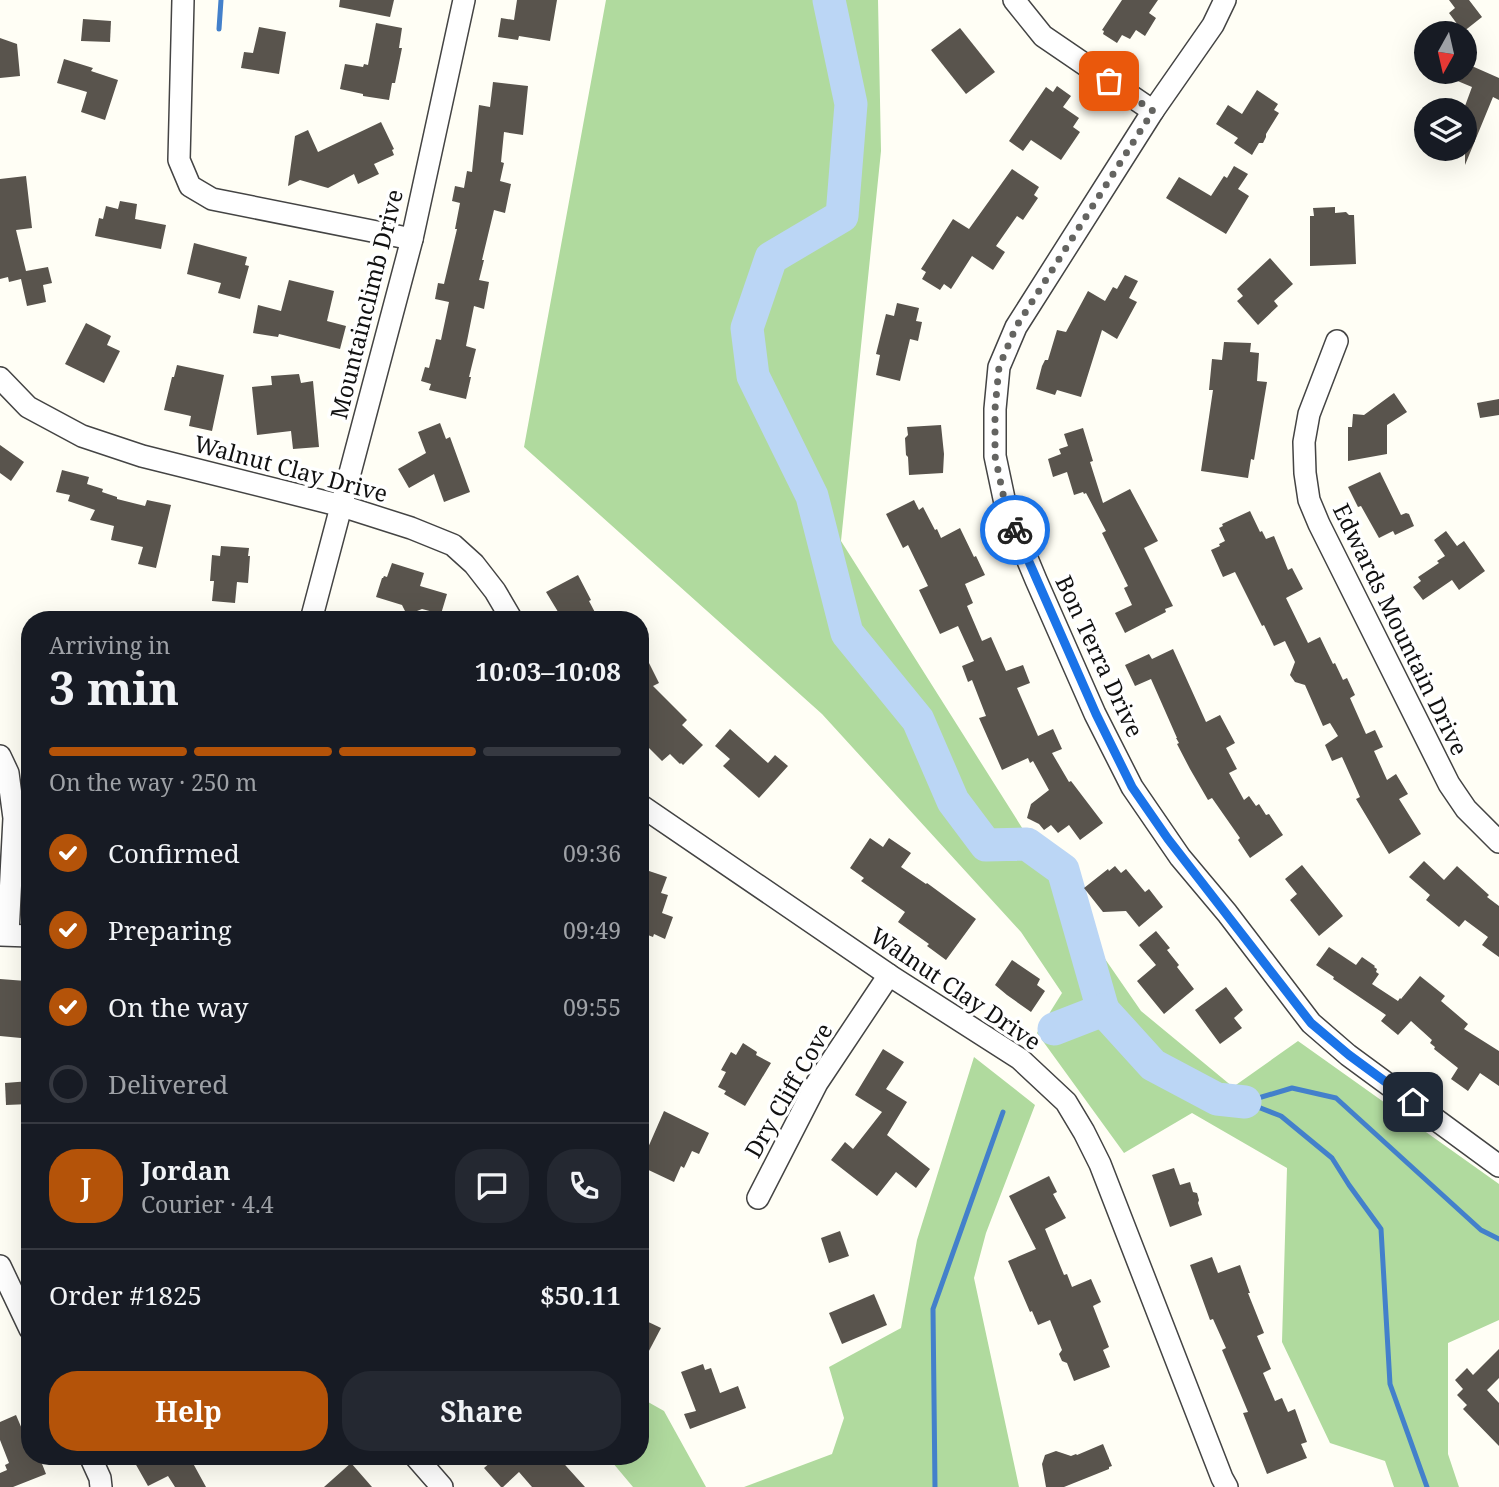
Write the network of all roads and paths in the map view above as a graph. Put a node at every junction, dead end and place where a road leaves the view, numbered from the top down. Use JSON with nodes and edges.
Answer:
{"nodes":[{"id":1,"x":183,"y":0,"type":"edge"},
{"id":2,"x":464,"y":0,"type":"edge"},
{"id":3,"x":1014,"y":0,"type":"edge"},
{"id":4,"x":1225,"y":0,"type":"edge"},
{"id":5,"x":1153,"y":111,"type":"junction"},
{"id":6,"x":412,"y":239,"type":"junction"},
{"id":7,"x":1337,"y":341,"type":"dead end"},
{"id":8,"x":0,"y":378,"type":"edge"},
{"id":9,"x":342,"y":506,"type":"junction"},
{"id":10,"x":313,"y":611,"type":"edge"},
{"id":11,"x":507,"y":611,"type":"edge"},
{"id":12,"x":0,"y":755,"type":"edge"},
{"id":13,"x":649,"y":810,"type":"edge"},
{"id":14,"x":1499,"y":842,"type":"edge"},
{"id":15,"x":4,"y":935,"type":"edge"},
{"id":16,"x":890,"y":975,"type":"junction"},
{"id":17,"x":1499,"y":1166,"type":"edge"},
{"id":18,"x":758,"y":1198,"type":"dead end"},
{"id":19,"x":0,"y":1266,"type":"edge"},
{"id":20,"x":21,"y":1310,"type":"edge"},
{"id":21,"x":94,"y":1465,"type":"edge"},
{"id":22,"x":423,"y":1465,"type":"edge"},
{"id":23,"x":101,"y":1487,"type":"edge"},
{"id":24,"x":442,"y":1487,"type":"edge"},
{"id":25,"x":1227,"y":1487,"type":"edge"}],
"edges":[{"from":1,"to":6,"type":"street"},
{"from":2,"to":6,"type":"street","name":"Mountainclimb Drive"},
{"from":3,"to":5,"type":"street"},
{"from":4,"to":5,"type":"street","name":"Bon Terra Drive"},
{"from":5,"to":17,"type":"street","name":"Bon Terra Drive"},
{"from":6,"to":9,"type":"street","name":"Mountainclimb Drive"},
{"from":7,"to":14,"type":"street","name":"Edwards Mountain Drive"},
{"from":8,"to":9,"type":"street","name":"Walnut Clay Drive"},
{"from":9,"to":10,"type":"street","name":"Mountainclimb Drive"},
{"from":9,"to":11,"type":"street","name":"Walnut Clay Drive"},
{"from":12,"to":15,"type":"street"},
{"from":13,"to":16,"type":"street","name":"Walnut Clay Drive"},
{"from":16,"to":18,"type":"street","name":"Dry Cliff Cove"},
{"from":16,"to":25,"type":"street","name":"Walnut Clay Drive"},
{"from":19,"to":20,"type":"street"},
{"from":21,"to":23,"type":"street"},
{"from":22,"to":24,"type":"street"}]}
